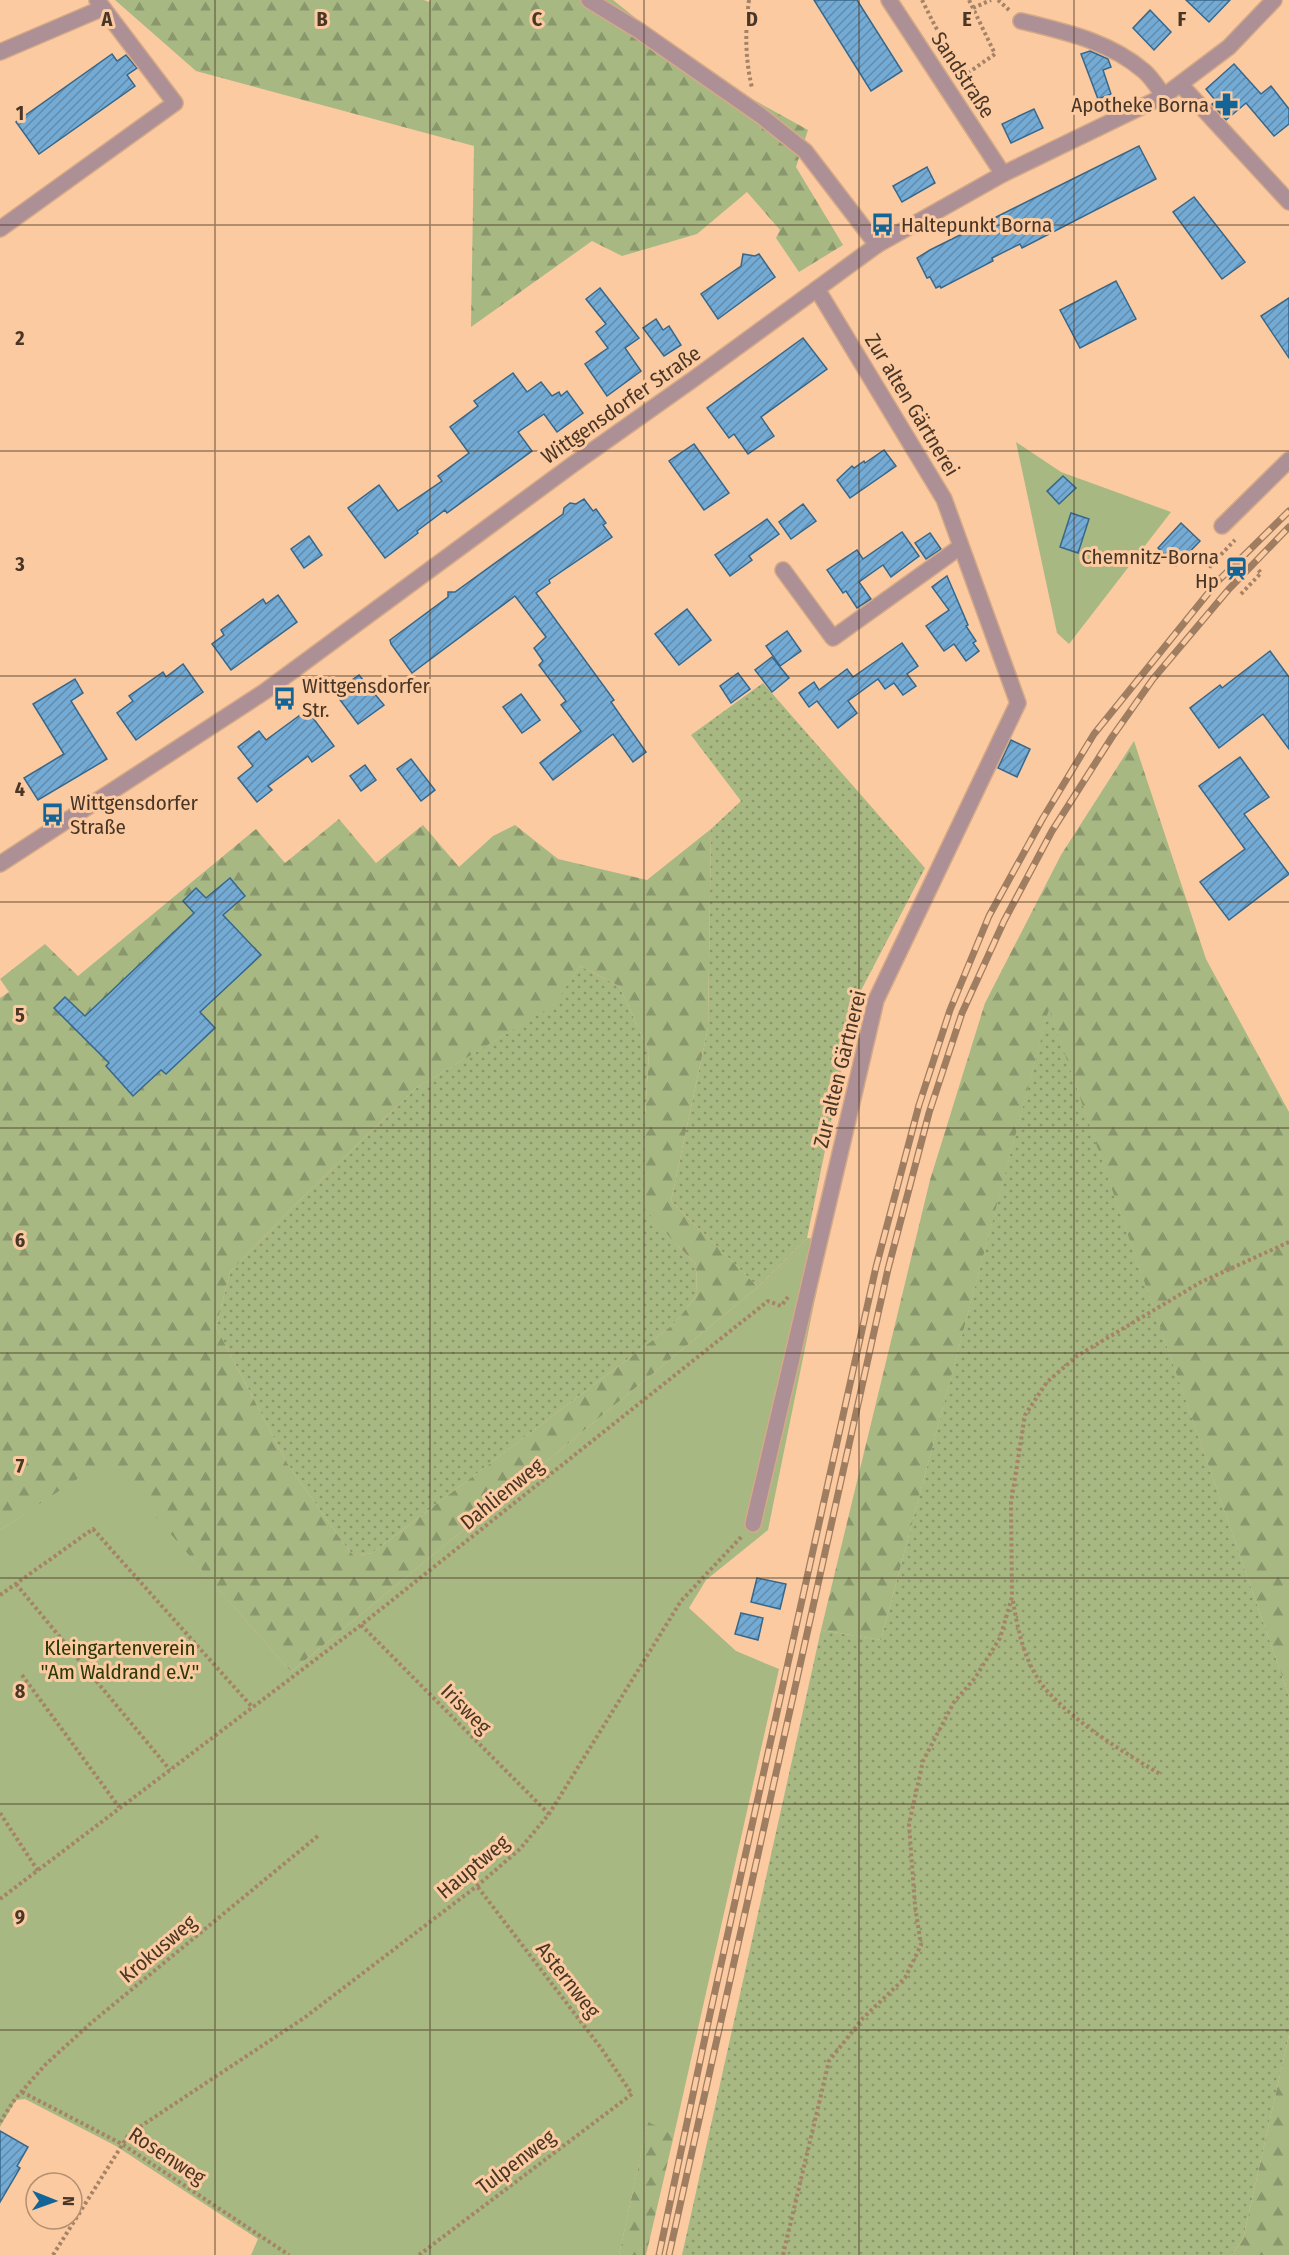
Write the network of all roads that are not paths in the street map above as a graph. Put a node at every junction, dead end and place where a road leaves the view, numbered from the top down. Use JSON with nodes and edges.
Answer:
{"nodes":[{"id":1,"x":589,"y":0,"type":"edge"},
{"id":2,"x":889,"y":0,"type":"edge"},
{"id":3,"x":1274,"y":0,"type":"edge"},
{"id":4,"x":100,"y":4,"type":"edge"},
{"id":5,"x":1021,"y":21,"type":"dead end"},
{"id":6,"x":0,"y":52,"type":"edge"},
{"id":7,"x":1181,"y":86,"type":"junction"},
{"id":8,"x":1164,"y":96,"type":"junction"},
{"id":9,"x":1003,"y":174,"type":"junction"},
{"id":10,"x":1289,"y":202,"type":"edge"},
{"id":11,"x":0,"y":229,"type":"edge"},
{"id":12,"x":877,"y":245,"type":"junction"},
{"id":13,"x":817,"y":289,"type":"junction"},
{"id":14,"x":1289,"y":460,"type":"edge"},
{"id":15,"x":1222,"y":526,"type":"dead end"},
{"id":16,"x":960,"y":547,"type":"junction"},
{"id":17,"x":783,"y":570,"type":"dead end"},
{"id":18,"x":0,"y":864,"type":"edge"},
{"id":19,"x":753,"y":1524,"type":"road end"}],
"edges":[{"from":1,"to":12,"type":"street"},
{"from":2,"to":9,"type":"street","name":"Sandstraße"},
{"from":3,"to":7,"type":"street","name":"Wittgensdorfer Straße"},
{"from":4,"to":6,"type":"street"},
{"from":4,"to":11,"type":"street"},
{"from":5,"to":8,"type":"street"},
{"from":7,"to":8,"type":"street","name":"Wittgensdorfer Straße"},
{"from":7,"to":10,"type":"street"},
{"from":8,"to":9,"type":"street","name":"Wittgensdorfer Straße"},
{"from":9,"to":12,"type":"street","name":"Wittgensdorfer Straße"},
{"from":12,"to":13,"type":"street","name":"Wittgensdorfer Straße"},
{"from":13,"to":16,"type":"street","name":"Zur alten Gärtnerei"},
{"from":13,"to":18,"type":"street","name":"Wittgensdorfer Straße"},
{"from":14,"to":15,"type":"street"},
{"from":16,"to":17,"type":"street"},
{"from":16,"to":19,"type":"street","name":"Zur alten Gärtnerei"}]}
